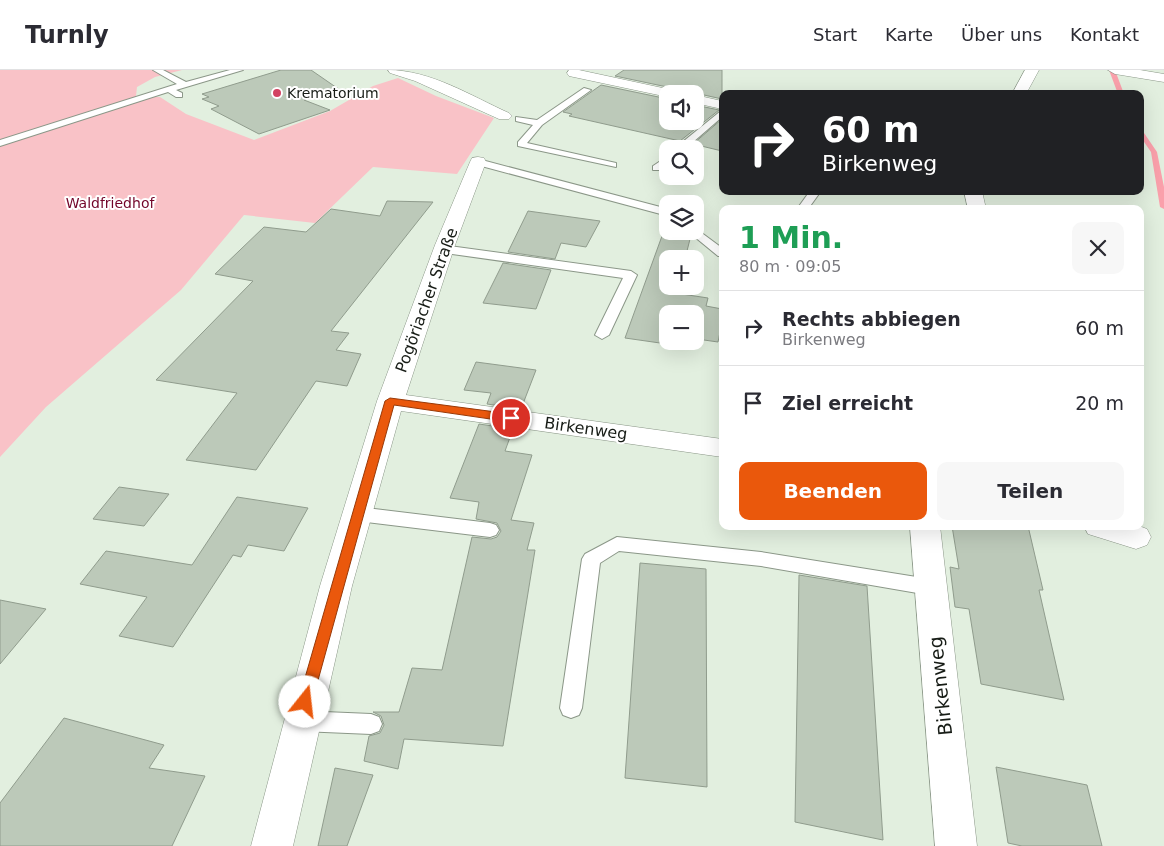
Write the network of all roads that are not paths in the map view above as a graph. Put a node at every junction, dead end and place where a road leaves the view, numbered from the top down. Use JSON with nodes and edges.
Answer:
{"nodes":[{"id":1,"x":157,"y":70,"type":"edge"},
{"id":2,"x":239,"y":70,"type":"edge"},
{"id":3,"x":395,"y":70,"type":"edge"},
{"id":4,"x":580,"y":70,"type":"edge"},
{"id":5,"x":1032,"y":70,"type":"edge"},
{"id":6,"x":1119,"y":71,"type":"edge"},
{"id":7,"x":436,"y":73,"type":"dead end"},
{"id":8,"x":420,"y":78,"type":"junction"},
{"id":9,"x":1164,"y":78,"type":"edge"},
{"id":10,"x":185,"y":85,"type":"junction"},
{"id":11,"x":169,"y":89,"type":"junction"},
{"id":12,"x":588,"y":90,"type":"dead end"},
{"id":13,"x":1021,"y":90,"type":"edge"},
{"id":14,"x":659,"y":91,"type":"edge"},
{"id":15,"x":179,"y":95,"type":"dead end"},
{"id":16,"x":704,"y":101,"type":"edge"},
{"id":17,"x":719,"y":104,"type":"edge"},
{"id":18,"x":719,"y":115,"type":"edge"},
{"id":19,"x":504,"y":116,"type":"dead end"},
{"id":20,"x":519,"y":119,"type":"dead end"},
{"id":21,"x":539,"y":123,"type":"junction"},
{"id":22,"x":689,"y":140,"type":"edge"},
{"id":23,"x":0,"y":143,"type":"edge"},
{"id":24,"x":478,"y":162,"type":"joint"},
{"id":25,"x":612,"y":165,"type":"dead end"},
{"id":26,"x":813,"y":195,"type":"edge"},
{"id":27,"x":805,"y":205,"type":"edge"},
{"id":28,"x":659,"y":211,"type":"edge"},
{"id":29,"x":704,"y":239,"type":"edge"},
{"id":30,"x":442,"y":249,"type":"junction"},
{"id":31,"x":719,"y":252,"type":"edge"},
{"id":32,"x":602,"y":335,"type":"dead end"},
{"id":33,"x":390,"y":401,"type":"junction"},
{"id":34,"x":719,"y":448,"type":"edge"},
{"id":35,"x":358,"y":514,"type":"junction"},
{"id":36,"x":490,"y":530,"type":"dead end"},
{"id":37,"x":925,"y":530,"type":"edge"},
{"id":38,"x":1112,"y":530,"type":"edge"},
{"id":39,"x":1136,"y":537,"type":"dead end"},
{"id":40,"x":930,"y":587,"type":"junction"},
{"id":41,"x":571,"y":708,"type":"dead end"},
{"id":42,"x":300,"y":721,"type":"junction"},
{"id":43,"x":371,"y":724,"type":"dead end"},
{"id":44,"x":272,"y":846,"type":"edge"},
{"id":45,"x":956,"y":846,"type":"edge"}],
"edges":[{"from":1,"to":10,"type":"lane"},
{"from":2,"to":10,"type":"lane"},
{"from":3,"to":8,"type":"street"},
{"from":4,"to":14,"type":"street"},
{"from":5,"to":13,"type":"street"},
{"from":6,"to":9,"type":"street"},
{"from":7,"to":8,"type":"street"},
{"from":8,"to":19,"type":"street"},
{"from":10,"to":11,"type":"lane"},
{"from":11,"to":15,"type":"lane"},
{"from":11,"to":23,"type":"lane"},
{"from":12,"to":21,"type":"lane"},
{"from":16,"to":17,"type":"street"},
{"from":18,"to":22,"type":"lane"},
{"from":20,"to":21,"type":"lane"},
{"from":21,"to":25,"type":"lane"},
{"from":24,"to":28,"type":"lane"},
{"from":24,"to":30,"type":"street","name":"Pogöriacher Straße"},
{"from":26,"to":27,"type":"lane"},
{"from":29,"to":31,"type":"lane"},
{"from":30,"to":32,"type":"lane"},
{"from":30,"to":33,"type":"street","name":"Pogöriacher Straße"},
{"from":33,"to":34,"type":"street","name":"Birkenweg"},
{"from":33,"to":35,"type":"street","name":"Pogöriacher Straße"},
{"from":35,"to":36,"type":"lane"},
{"from":35,"to":42,"type":"street","name":"Pogöriacher Straße"},
{"from":37,"to":40,"type":"street","name":"Birkenweg"},
{"from":38,"to":39,"type":"street"},
{"from":40,"to":41,"type":"lane"},
{"from":40,"to":45,"type":"street","name":"Birkenweg"},
{"from":42,"to":43,"type":"lane"},
{"from":42,"to":44,"type":"street","name":"Pogöriacher Straße"}]}
